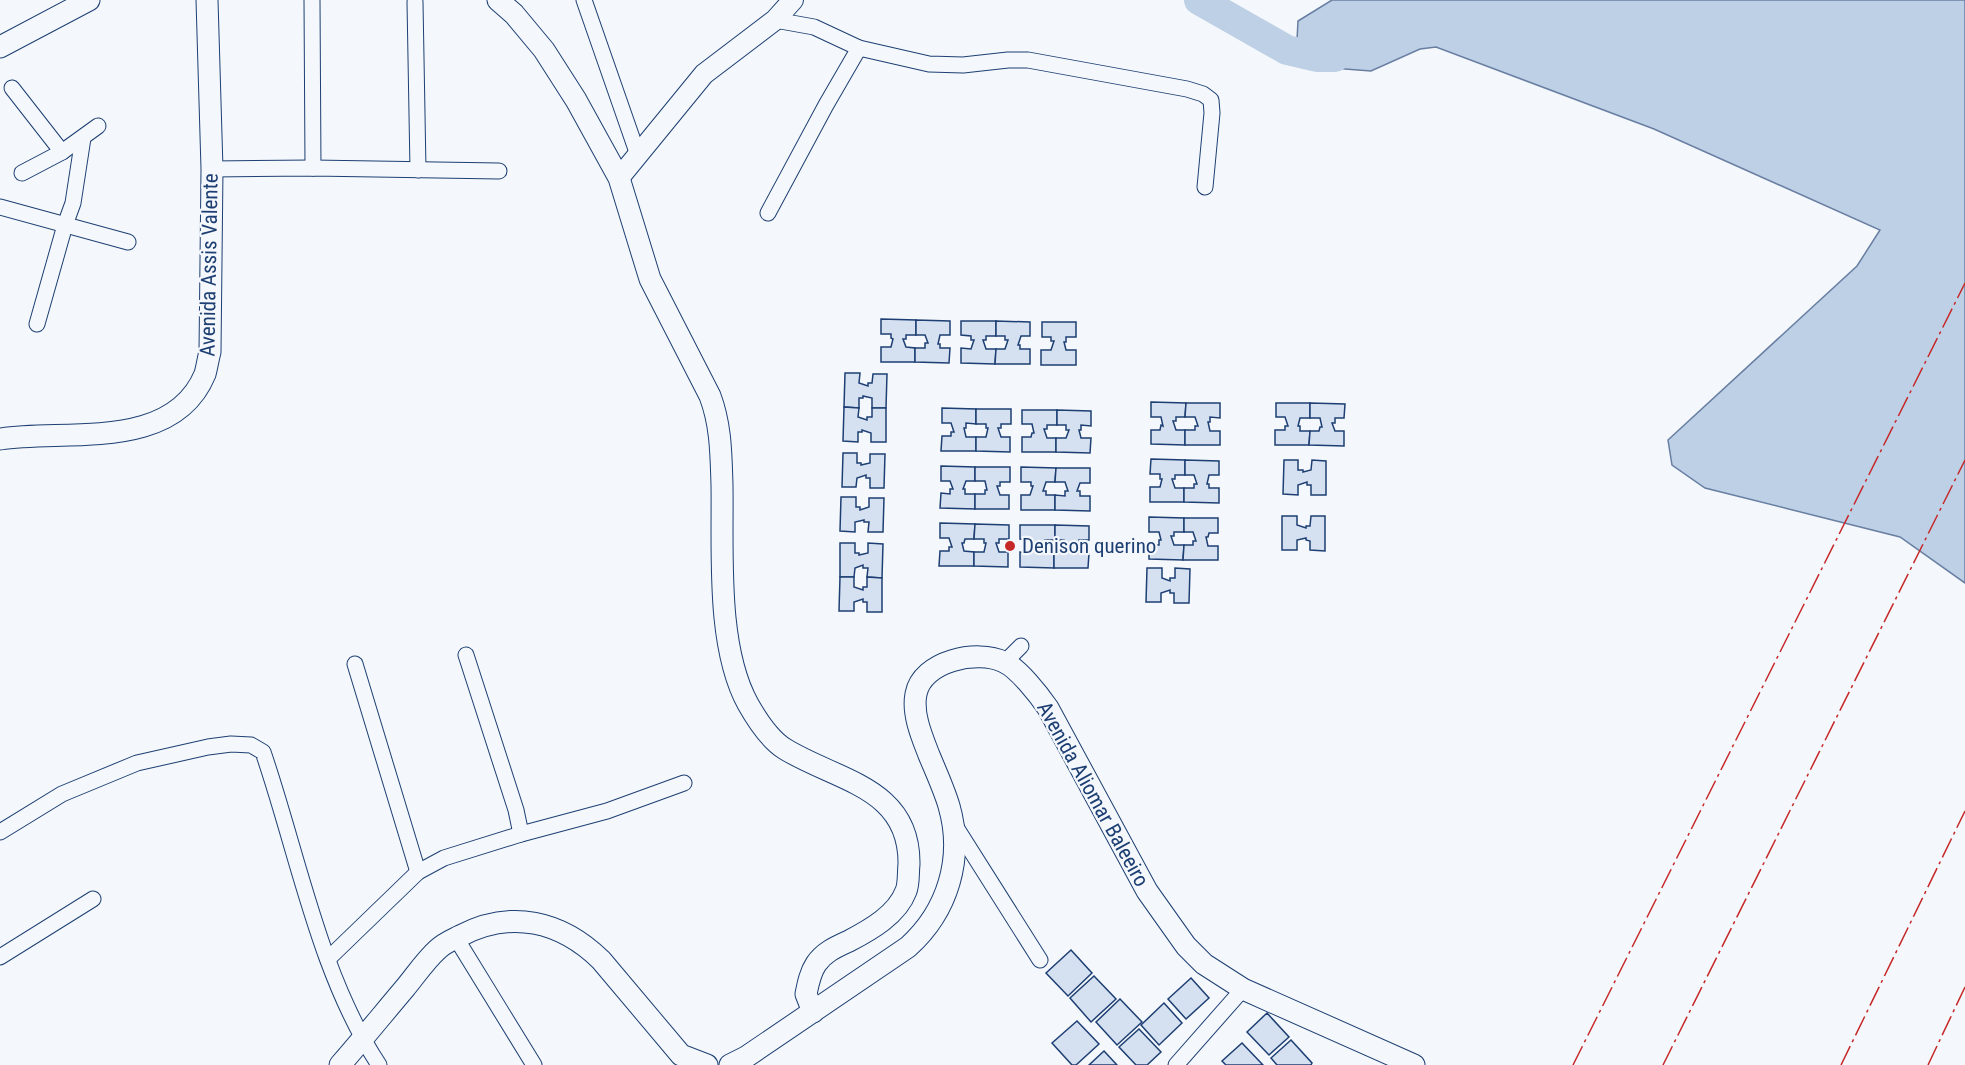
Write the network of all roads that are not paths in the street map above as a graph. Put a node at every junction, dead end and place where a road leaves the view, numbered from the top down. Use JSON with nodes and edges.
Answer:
{"nodes":[{"id":1,"x":90,"y":0,"type":"edge"},
{"id":2,"x":207,"y":0,"type":"edge"},
{"id":3,"x":312,"y":0,"type":"edge"},
{"id":4,"x":498,"y":0,"type":"edge"},
{"id":5,"x":585,"y":0,"type":"edge"},
{"id":6,"x":793,"y":0,"type":"edge"},
{"id":7,"x":415,"y":2,"type":"dead end"},
{"id":8,"x":775,"y":20,"type":"junction"},
{"id":9,"x":0,"y":47,"type":"edge"},
{"id":10,"x":860,"y":48,"type":"junction"},
{"id":11,"x":12,"y":88,"type":"dead end"},
{"id":12,"x":98,"y":126,"type":"dead end"},
{"id":13,"x":83,"y":138,"type":"junction"},
{"id":14,"x":62,"y":152,"type":"junction"},
{"id":15,"x":638,"y":156,"type":"junction"},
{"id":16,"x":313,"y":168,"type":"junction"},
{"id":17,"x":212,"y":170,"type":"junction"},
{"id":18,"x":418,"y":170,"type":"junction"},
{"id":19,"x":499,"y":171,"type":"dead end"},
{"id":20,"x":22,"y":173,"type":"dead end"},
{"id":21,"x":619,"y":178,"type":"junction"},
{"id":22,"x":1205,"y":187,"type":"dead end"},
{"id":23,"x":0,"y":207,"type":"edge"},
{"id":24,"x":768,"y":213,"type":"dead end"},
{"id":25,"x":64,"y":225,"type":"junction"},
{"id":26,"x":128,"y":242,"type":"dead end"},
{"id":27,"x":37,"y":324,"type":"dead end"},
{"id":28,"x":0,"y":439,"type":"edge"},
{"id":29,"x":1021,"y":646,"type":"dead end"},
{"id":30,"x":466,"y":655,"type":"dead end"},
{"id":31,"x":1005,"y":662,"type":"junction"},
{"id":32,"x":354,"y":664,"type":"dead end"},
{"id":33,"x":684,"y":783,"type":"dead end"},
{"id":34,"x":953,"y":822,"type":"junction"},
{"id":35,"x":0,"y":832,"type":"edge"},
{"id":36,"x":521,"y":834,"type":"junction"},
{"id":37,"x":418,"y":872,"type":"junction"},
{"id":38,"x":93,"y":899,"type":"dead end"},
{"id":39,"x":456,"y":938,"type":"junction"},
{"id":40,"x":0,"y":957,"type":"edge"},
{"id":41,"x":328,"y":959,"type":"junction"},
{"id":42,"x":1040,"y":960,"type":"dead end"},
{"id":43,"x":1243,"y":989,"type":"junction"},
{"id":44,"x":813,"y":998,"type":"junction"},
{"id":45,"x":362,"y":1040,"type":"junction"},
{"id":46,"x":340,"y":1065,"type":"edge"},
{"id":47,"x":379,"y":1065,"type":"edge"},
{"id":48,"x":534,"y":1065,"type":"edge"},
{"id":49,"x":707,"y":1065,"type":"edge"},
{"id":50,"x":730,"y":1065,"type":"edge"},
{"id":51,"x":1176,"y":1065,"type":"edge"},
{"id":52,"x":1414,"y":1065,"type":"edge"}],
"edges":[{"from":1,"to":9,"type":"main road"},
{"from":2,"to":17,"type":"main road","name":"Avenida Assis Valente"},
{"from":3,"to":16,"type":"street"},
{"from":4,"to":21,"type":"main road"},
{"from":5,"to":15,"type":"street"},
{"from":6,"to":8,"type":"street"},
{"from":7,"to":18,"type":"street"},
{"from":8,"to":10,"type":"street"},
{"from":8,"to":15,"type":"street"},
{"from":10,"to":22,"type":"street"},
{"from":10,"to":24,"type":"street"},
{"from":11,"to":14,"type":"street"},
{"from":12,"to":13,"type":"street"},
{"from":13,"to":14,"type":"street"},
{"from":13,"to":25,"type":"street"},
{"from":14,"to":20,"type":"street"},
{"from":15,"to":21,"type":"street"},
{"from":16,"to":17,"type":"street"},
{"from":16,"to":18,"type":"street"},
{"from":17,"to":28,"type":"main road","name":"Avenida Assis Valente"},
{"from":18,"to":19,"type":"street"},
{"from":21,"to":44,"type":"main road"},
{"from":23,"to":25,"type":"street"},
{"from":25,"to":26,"type":"street"},
{"from":25,"to":27,"type":"street"},
{"from":29,"to":31,"type":"street"},
{"from":30,"to":36,"type":"street"},
{"from":31,"to":34,"type":"main road"},
{"from":31,"to":43,"type":"main road","name":"Avenida Aliomar Baleeiro"},
{"from":32,"to":37,"type":"street"},
{"from":33,"to":36,"type":"street"},
{"from":34,"to":42,"type":"street"},
{"from":34,"to":44,"type":"main road"},
{"from":35,"to":41,"type":"street"},
{"from":36,"to":37,"type":"street"},
{"from":37,"to":41,"type":"street"},
{"from":38,"to":40,"type":"street"},
{"from":39,"to":45,"type":"main road"},
{"from":39,"to":48,"type":"street"},
{"from":39,"to":49,"type":"main road"},
{"from":41,"to":45,"type":"street"},
{"from":43,"to":51,"type":"street"},
{"from":43,"to":52,"type":"main road","name":"Avenida Aliomar Baleeiro"},
{"from":44,"to":50,"type":"main road"},
{"from":45,"to":46,"type":"main road"},
{"from":45,"to":47,"type":"street"}]}
